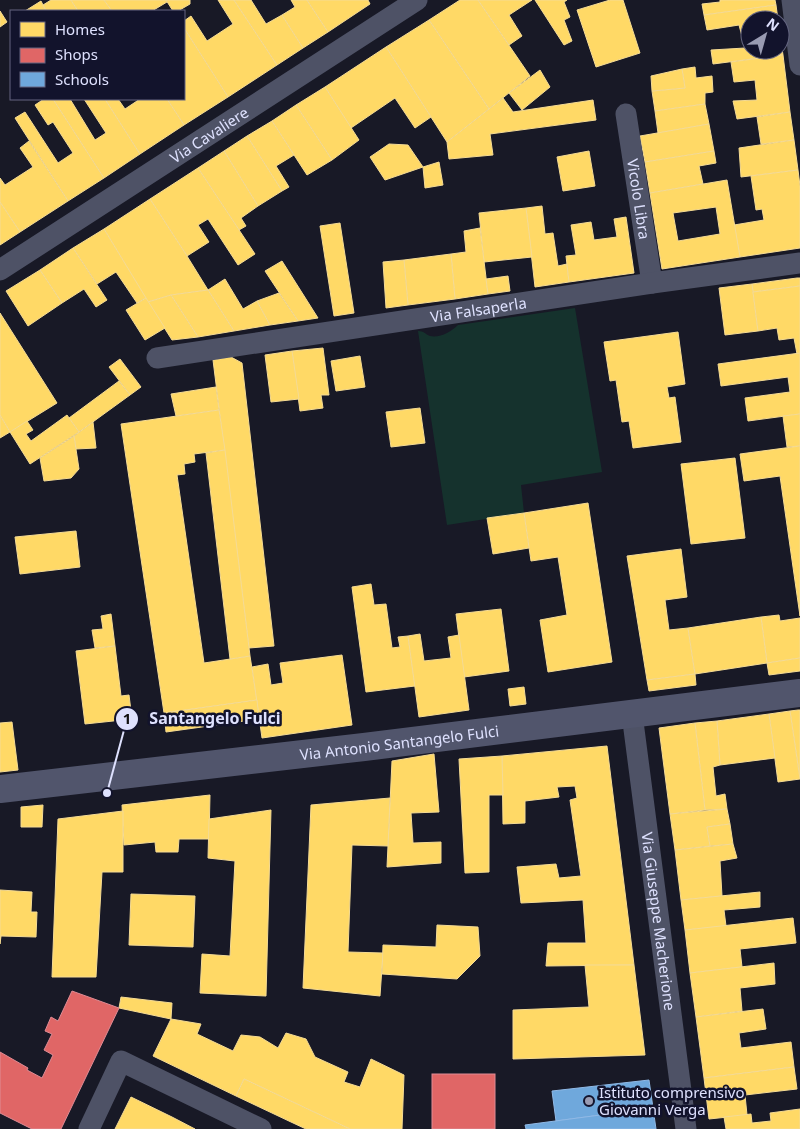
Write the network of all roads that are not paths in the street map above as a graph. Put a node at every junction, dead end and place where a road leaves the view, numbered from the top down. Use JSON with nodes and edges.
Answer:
{"nodes":[{"id":1,"x":417,"y":0,"type":"edge"},
{"id":2,"x":792,"y":0,"type":"edge"},
{"id":3,"x":800,"y":65,"type":"edge"},
{"id":4,"x":626,"y":114,"type":"dead end"},
{"id":5,"x":800,"y":263,"type":"edge"},
{"id":6,"x":0,"y":270,"type":"edge"},
{"id":7,"x":652,"y":283,"type":"junction"},
{"id":8,"x":158,"y":358,"type":"dead end"},
{"id":9,"x":800,"y":693,"type":"edge"},
{"id":10,"x":632,"y":714,"type":"junction"},
{"id":11,"x":0,"y":789,"type":"edge"},
{"id":12,"x":89,"y":1129,"type":"edge"},
{"id":13,"x":261,"y":1129,"type":"edge"},
{"id":14,"x":686,"y":1129,"type":"edge"}],
"edges":[{"from":1,"to":6,"type":"street","name":"Via Cavaliere"},
{"from":2,"to":3,"type":"street"},
{"from":4,"to":7,"type":"street","name":"Vicolo Libra"},
{"from":5,"to":7,"type":"street","name":"Via Falsaperla"},
{"from":7,"to":8,"type":"street","name":"Via Falsaperla"},
{"from":9,"to":10,"type":"street","name":"Via Antonio Santangelo Fulci"},
{"from":10,"to":11,"type":"street","name":"Via Antonio Santangelo Fulci"},
{"from":10,"to":14,"type":"street","name":"Via Giuseppe Macherione"},
{"from":12,"to":13,"type":"street"}]}
